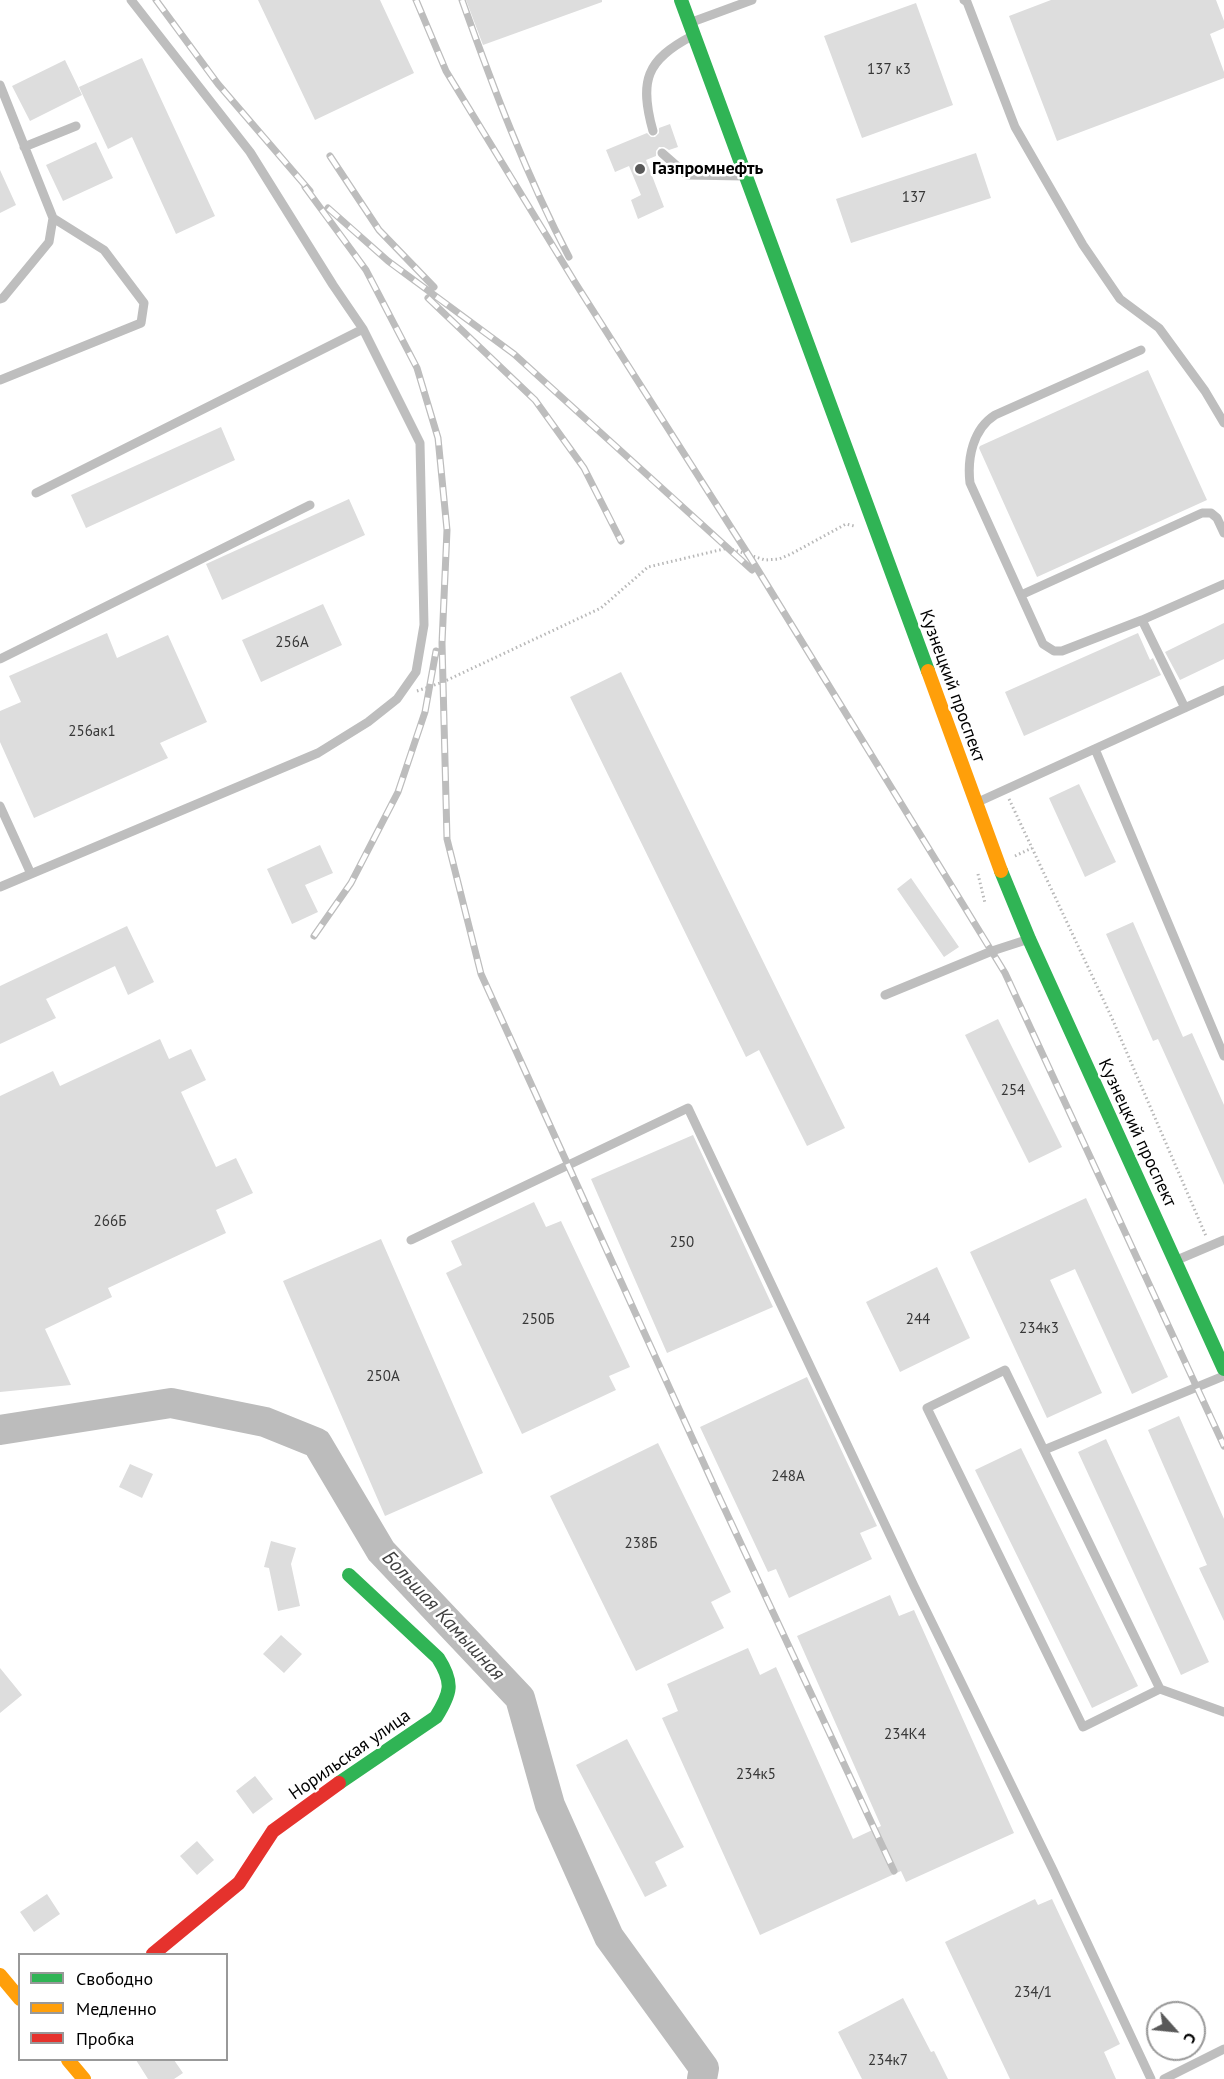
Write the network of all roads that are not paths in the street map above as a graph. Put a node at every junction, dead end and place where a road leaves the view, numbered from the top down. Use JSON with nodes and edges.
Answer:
{"nodes":[{"id":1,"x":131,"y":0,"type":"edge"},
{"id":2,"x":681,"y":0,"type":"edge"},
{"id":3,"x":752,"y":0,"type":"edge"},
{"id":4,"x":964,"y":0,"type":"edge"},
{"id":5,"x":692,"y":29,"type":"junction"},
{"id":6,"x":0,"y":86,"type":"edge"},
{"id":7,"x":4,"y":107,"type":"edge"},
{"id":8,"x":76,"y":126,"type":"dead end"},
{"id":9,"x":653,"y":131,"type":"dead end"},
{"id":10,"x":24,"y":147,"type":"junction"},
{"id":11,"x":662,"y":153,"type":"dead end"},
{"id":12,"x":746,"y":176,"type":"junction"},
{"id":13,"x":53,"y":218,"type":"junction"},
{"id":14,"x":0,"y":299,"type":"edge"},
{"id":15,"x":363,"y":329,"type":"junction"},
{"id":16,"x":1141,"y":350,"type":"dead end"},
{"id":17,"x":0,"y":380,"type":"edge"},
{"id":18,"x":1224,"y":423,"type":"edge"},
{"id":19,"x":36,"y":493,"type":"dead end"},
{"id":20,"x":310,"y":505,"type":"dead end"},
{"id":21,"x":1224,"y":533,"type":"edge"},
{"id":22,"x":1224,"y":584,"type":"edge"},
{"id":23,"x":1021,"y":595,"type":"junction"},
{"id":24,"x":1142,"y":620,"type":"junction"},
{"id":25,"x":0,"y":659,"type":"edge"},
{"id":26,"x":1224,"y":690,"type":"edge"},
{"id":27,"x":1185,"y":708,"type":"junction"},
{"id":28,"x":1095,"y":749,"type":"junction"},
{"id":29,"x":975,"y":803,"type":"junction"},
{"id":30,"x":0,"y":806,"type":"edge"},
{"id":31,"x":31,"y":874,"type":"junction"},
{"id":32,"x":0,"y":886,"type":"edge"},
{"id":33,"x":1029,"y":939,"type":"junction"},
{"id":34,"x":885,"y":995,"type":"dead end"},
{"id":35,"x":1224,"y":1056,"type":"edge"},
{"id":36,"x":411,"y":1240,"type":"dead end"},
{"id":37,"x":1224,"y":1240,"type":"edge"},
{"id":38,"x":1176,"y":1261,"type":"junction"},
{"id":39,"x":1224,"y":1369,"type":"edge"},
{"id":40,"x":1224,"y":1376,"type":"edge"},
{"id":41,"x":1044,"y":1450,"type":"junction"},
{"id":42,"x":349,"y":1575,"type":"dead end"},
{"id":43,"x":1160,"y":1689,"type":"junction"},
{"id":44,"x":1224,"y":1712,"type":"edge"},
{"id":45,"x":154,"y":1953,"type":"edge"},
{"id":46,"x":0,"y":1975,"type":"edge"},
{"id":47,"x":18,"y":1997,"type":"edge"},
{"id":48,"x":1224,"y":2049,"type":"edge"},
{"id":49,"x":69,"y":2061,"type":"edge"},
{"id":50,"x":84,"y":2079,"type":"edge"},
{"id":51,"x":1151,"y":2079,"type":"edge"},
{"id":52,"x":1164,"y":2079,"type":"edge"}],
"edges":[{"from":1,"to":15,"type":"lane"},
{"from":2,"to":5,"type":"street","name":"Кузнецкий проспект"},
{"from":3,"to":5,"type":"lane"},
{"from":4,"to":18,"type":"lane"},
{"from":5,"to":9,"type":"lane"},
{"from":5,"to":12,"type":"street","name":"Кузнецкий проспект"},
{"from":6,"to":7,"type":"lane"},
{"from":7,"to":10,"type":"lane"},
{"from":8,"to":10,"type":"lane"},
{"from":10,"to":13,"type":"lane"},
{"from":11,"to":12,"type":"lane"},
{"from":12,"to":29,"type":"street","name":"Кузнецкий проспект"},
{"from":13,"to":14,"type":"lane"},
{"from":13,"to":17,"type":"lane"},
{"from":15,"to":19,"type":"lane"},
{"from":15,"to":31,"type":"lane"},
{"from":16,"to":23,"type":"lane"},
{"from":20,"to":25,"type":"lane"},
{"from":21,"to":23,"type":"lane"},
{"from":22,"to":24,"type":"lane"},
{"from":23,"to":24,"type":"lane"},
{"from":24,"to":27,"type":"lane"},
{"from":26,"to":27,"type":"lane"},
{"from":27,"to":28,"type":"lane"},
{"from":28,"to":29,"type":"lane"},
{"from":28,"to":35,"type":"lane"},
{"from":29,"to":33,"type":"street","name":"Кузнецкий проспект"},
{"from":30,"to":31,"type":"lane"},
{"from":31,"to":32,"type":"lane"},
{"from":33,"to":34,"type":"lane"},
{"from":33,"to":38,"type":"street","name":"Кузнецкий проспект"},
{"from":36,"to":51,"type":"lane"},
{"from":37,"to":38,"type":"lane"},
{"from":38,"to":39,"type":"street","name":"Кузнецкий проспект"},
{"from":40,"to":41,"type":"lane"},
{"from":41,"to":43,"type":"lane"},
{"from":41,"to":43,"type":"lane"},
{"from":42,"to":45,"type":"street","name":"Норильская улица"},
{"from":43,"to":44,"type":"lane"},
{"from":46,"to":47,"type":"street"},
{"from":48,"to":52,"type":"lane"},
{"from":49,"to":50,"type":"street"}]}
